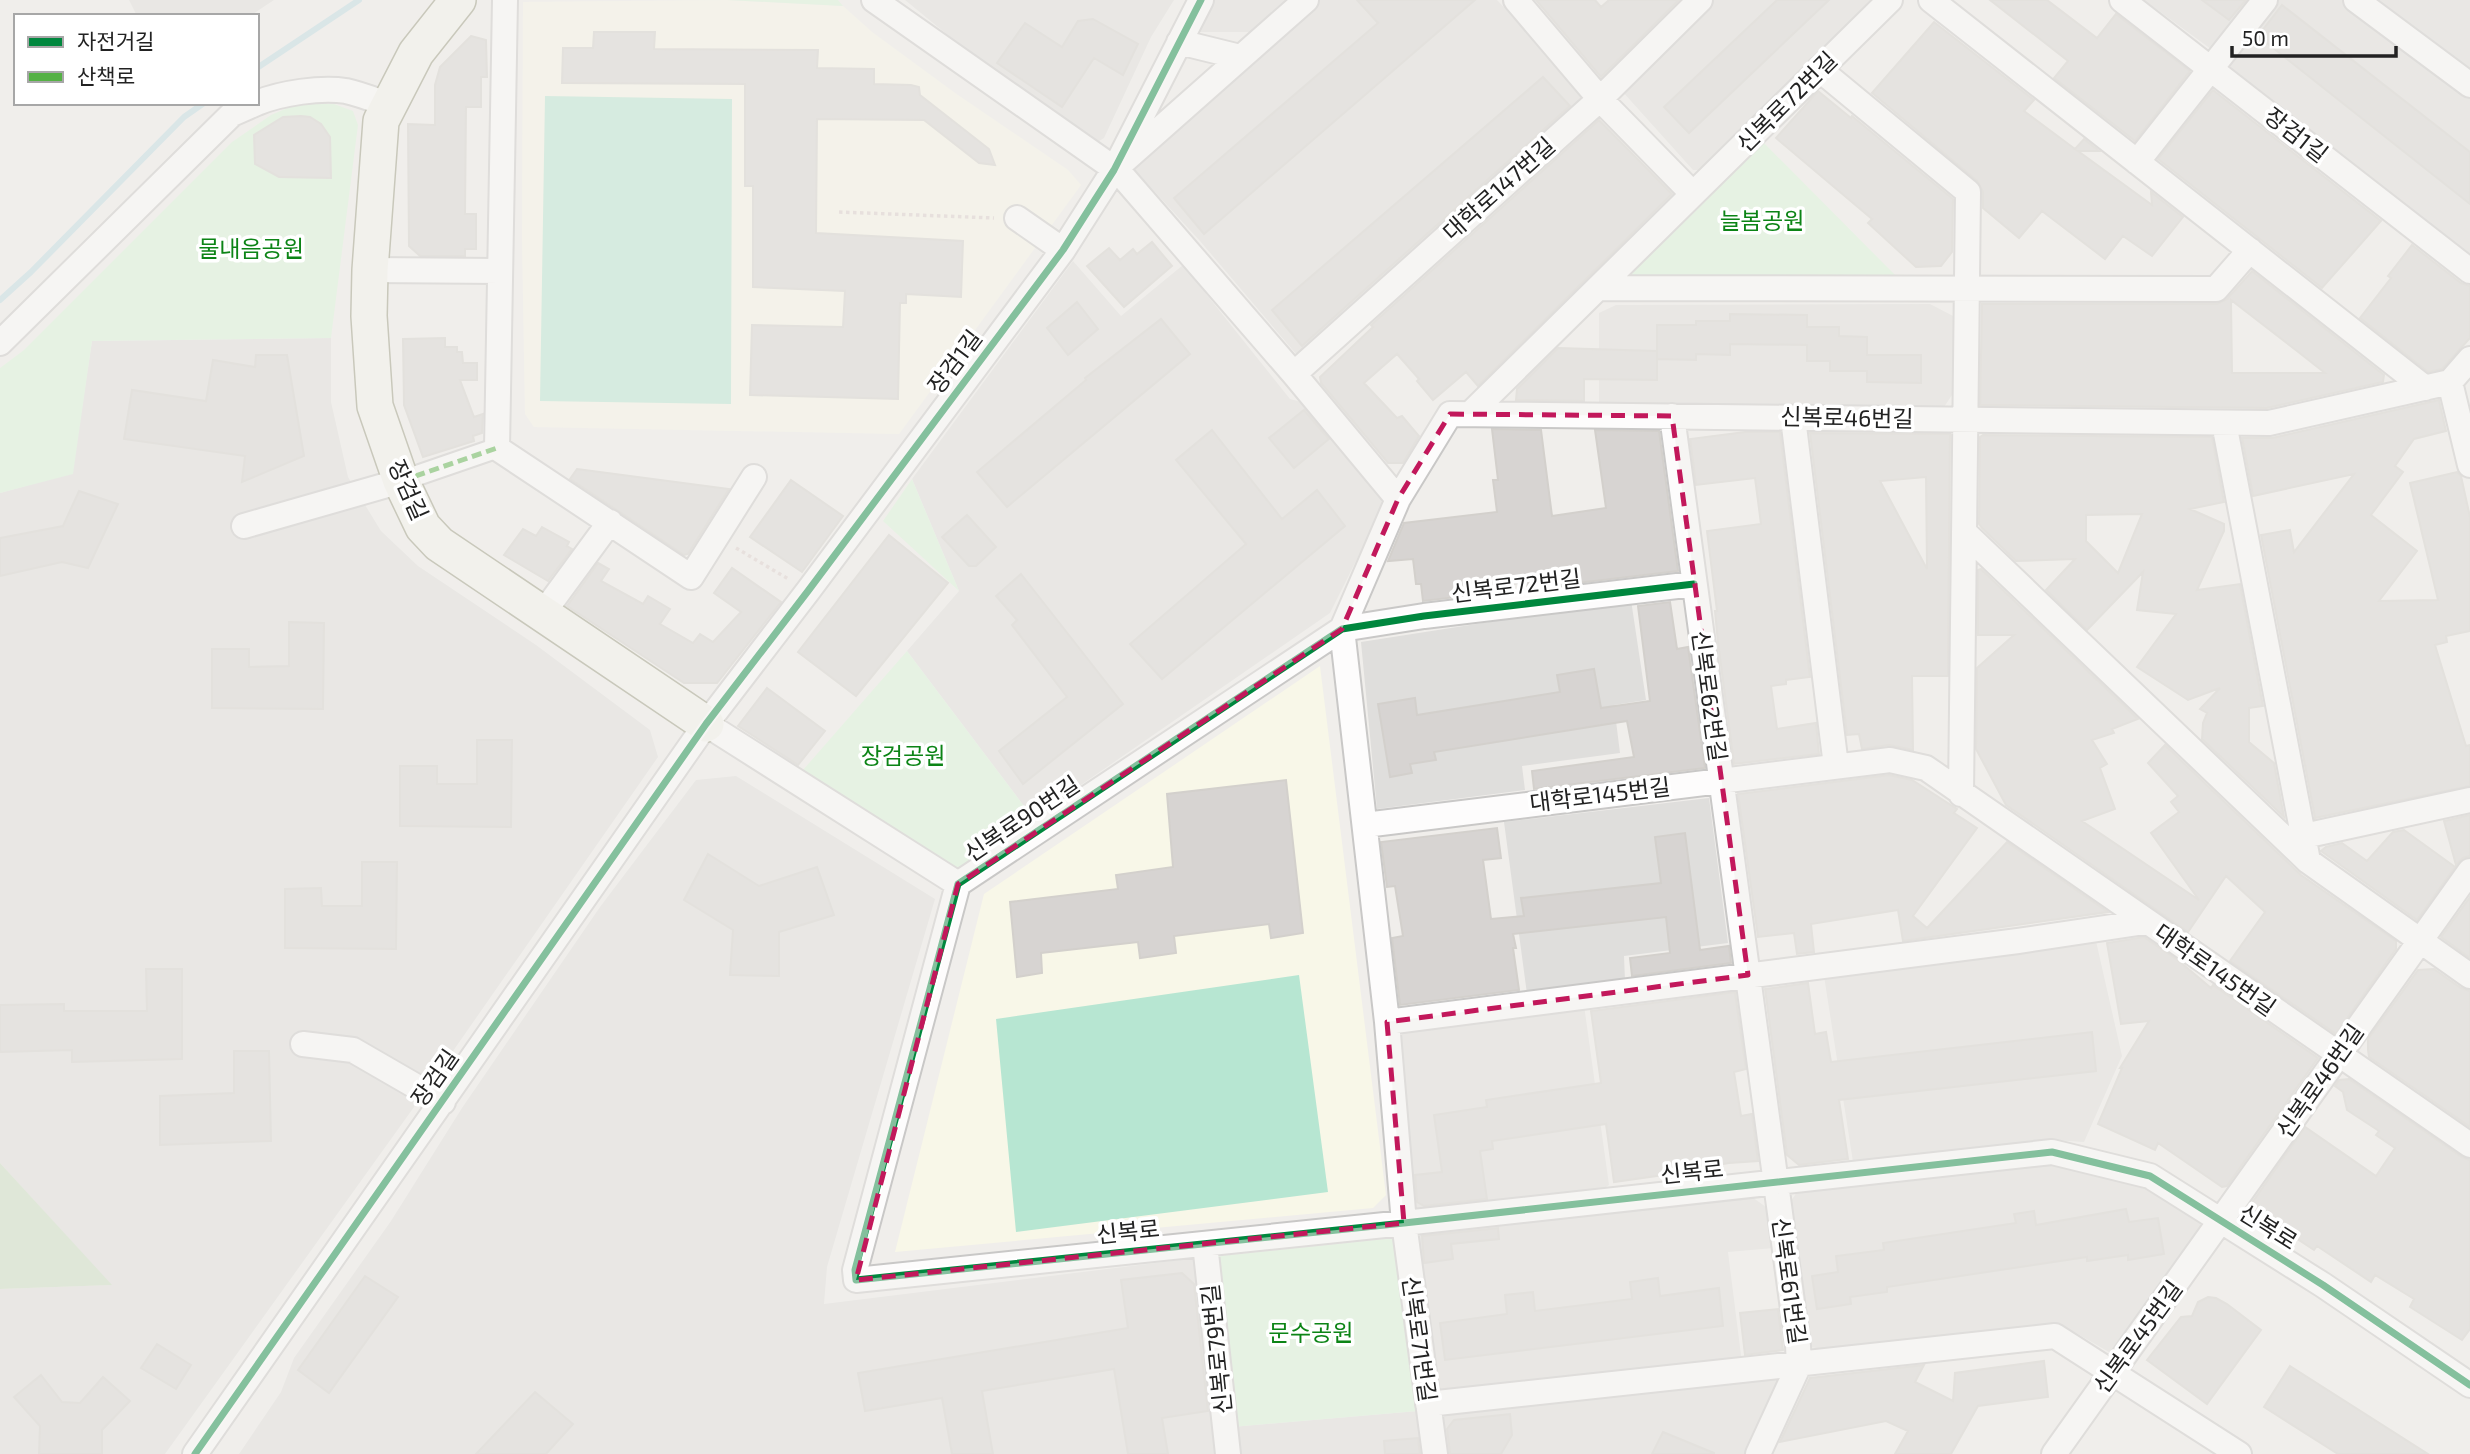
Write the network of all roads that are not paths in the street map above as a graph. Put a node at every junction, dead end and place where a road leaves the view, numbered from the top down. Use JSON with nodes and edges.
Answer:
{"nodes":[{"id":1,"x":458,"y":0,"type":"edge"},
{"id":2,"x":505,"y":0,"type":"edge"},
{"id":3,"x":874,"y":0,"type":"edge"},
{"id":4,"x":1201,"y":0,"type":"edge"},
{"id":5,"x":1306,"y":0,"type":"edge"},
{"id":6,"x":1516,"y":0,"type":"edge"},
{"id":7,"x":1700,"y":0,"type":"edge"},
{"id":8,"x":1890,"y":0,"type":"edge"},
{"id":9,"x":1931,"y":0,"type":"edge"},
{"id":10,"x":2122,"y":0,"type":"edge"},
{"id":11,"x":2265,"y":0,"type":"edge"},
{"id":12,"x":2356,"y":0,"type":"edge"},
{"id":13,"x":1179,"y":42,"type":"junction"},
{"id":14,"x":1240,"y":57,"type":"junction"},
{"id":15,"x":1819,"y":69,"type":"junction"},
{"id":16,"x":2211,"y":69,"type":"junction"},
{"id":17,"x":2470,"y":85,"type":"edge"},
{"id":18,"x":1600,"y":99,"type":"junction"},
{"id":19,"x":259,"y":102,"type":"edge"},
{"id":20,"x":252,"y":105,"type":"edge"},
{"id":21,"x":389,"y":105,"type":"junction"},
{"id":22,"x":2137,"y":162,"type":"junction"},
{"id":23,"x":1114,"y":169,"type":"junction"},
{"id":24,"x":1693,"y":194,"type":"junction"},
{"id":25,"x":1017,"y":218,"type":"road end"},
{"id":26,"x":1063,"y":250,"type":"junction"},
{"id":27,"x":2250,"y":250,"type":"junction"},
{"id":28,"x":369,"y":270,"type":"junction"},
{"id":29,"x":500,"y":271,"type":"junction"},
{"id":30,"x":2470,"y":271,"type":"edge"},
{"id":31,"x":1598,"y":288,"type":"junction"},
{"id":32,"x":1967,"y":288,"type":"junction"},
{"id":33,"x":0,"y":343,"type":"edge"},
{"id":34,"x":2470,"y":359,"type":"edge"},
{"id":35,"x":1294,"y":374,"type":"junction"},
{"id":36,"x":2451,"y":382,"type":"junction"},
{"id":37,"x":2425,"y":388,"type":"junction"},
{"id":38,"x":1470,"y":414,"type":"junction"},
{"id":39,"x":1672,"y":416,"type":"junction"},
{"id":40,"x":1793,"y":418,"type":"junction"},
{"id":41,"x":1965,"y":419,"type":"junction"},
{"id":42,"x":2224,"y":423,"type":"junction"},
{"id":43,"x":497,"y":448,"type":"junction"},
{"id":44,"x":2470,"y":465,"type":"edge"},
{"id":45,"x":754,"y":477,"type":"dead end"},
{"id":46,"x":401,"y":481,"type":"junction"},
{"id":47,"x":1398,"y":499,"type":"junction"},
{"id":48,"x":610,"y":522,"type":"junction"},
{"id":49,"x":244,"y":526,"type":"dead end"},
{"id":50,"x":1964,"y":533,"type":"junction"},
{"id":51,"x":1694,"y":584,"type":"junction"},
{"id":52,"x":549,"y":606,"type":"dead end"},
{"id":53,"x":1342,"y":629,"type":"junction"},
{"id":54,"x":706,"y":724,"type":"junction"},
{"id":55,"x":1836,"y":766,"type":"junction"},
{"id":56,"x":1721,"y":780,"type":"junction"},
{"id":57,"x":1961,"y":794,"type":"junction"},
{"id":58,"x":2470,"y":800,"type":"edge"},
{"id":59,"x":1365,"y":825,"type":"junction"},
{"id":60,"x":2304,"y":836,"type":"junction"},
{"id":61,"x":2308,"y":861,"type":"junction"},
{"id":62,"x":2470,"y":871,"type":"edge"},
{"id":63,"x":958,"y":884,"type":"junction"},
{"id":64,"x":2145,"y":922,"type":"junction"},
{"id":65,"x":2419,"y":942,"type":"junction"},
{"id":66,"x":1748,"y":975,"type":"junction"},
{"id":67,"x":2470,"y":976,"type":"edge"},
{"id":68,"x":1387,"y":1022,"type":"junction"},
{"id":69,"x":303,"y":1044,"type":"dead end"},
{"id":70,"x":2339,"y":1056,"type":"junction"},
{"id":71,"x":443,"y":1101,"type":"junction"},
{"id":72,"x":2470,"y":1145,"type":"edge"},
{"id":73,"x":1775,"y":1182,"type":"junction"},
{"id":74,"x":2221,"y":1220,"type":"junction"},
{"id":75,"x":1404,"y":1223,"type":"junction"},
{"id":76,"x":1205,"y":1244,"type":"junction"},
{"id":77,"x":856,"y":1280,"type":"joint"},
{"id":78,"x":1799,"y":1365,"type":"junction"},
{"id":79,"x":2112,"y":1373,"type":"junction"},
{"id":80,"x":2470,"y":1385,"type":"edge"},
{"id":81,"x":1428,"y":1404,"type":"junction"},
{"id":82,"x":195,"y":1454,"type":"edge"},
{"id":83,"x":1228,"y":1454,"type":"edge"},
{"id":84,"x":1435,"y":1454,"type":"edge"},
{"id":85,"x":1758,"y":1454,"type":"edge"},
{"id":86,"x":2054,"y":1454,"type":"edge"},
{"id":87,"x":2239,"y":1454,"type":"edge"}],
"edges":[{"from":1,"to":21,"type":"main road","name":"장검길"},
{"from":2,"to":29,"type":"street"},
{"from":3,"to":23,"type":"street"},
{"from":4,"to":13,"type":"street","name":"장검1길"},
{"from":5,"to":14,"type":"street","name":"장검1길"},
{"from":6,"to":18,"type":"street"},
{"from":7,"to":18,"type":"street","name":"대학로147번길"},
{"from":8,"to":15,"type":"street","name":"신복로72번길"},
{"from":9,"to":22,"type":"street"},
{"from":10,"to":16,"type":"street","name":"장검1길"},
{"from":11,"to":16,"type":"street"},
{"from":12,"to":17,"type":"street"},
{"from":13,"to":14,"type":"street"},
{"from":13,"to":23,"type":"street","name":"장검1길"},
{"from":14,"to":23,"type":"street","name":"장검1길"},
{"from":15,"to":24,"type":"street","name":"신복로72번길"},
{"from":15,"to":32,"type":"street"},
{"from":16,"to":22,"type":"street"},
{"from":16,"to":30,"type":"street","name":"장검1길"},
{"from":18,"to":24,"type":"street"},
{"from":18,"to":35,"type":"street","name":"대학로147번길"},
{"from":19,"to":21,"type":"street"},
{"from":20,"to":33,"type":"street"},
{"from":21,"to":28,"type":"main road","name":"장검길"},
{"from":22,"to":27,"type":"street"},
{"from":23,"to":26,"type":"street","name":"장검1길"},
{"from":23,"to":35,"type":"street"},
{"from":24,"to":31,"type":"street","name":"신복로72번길"},
{"from":25,"to":26,"type":"street"},
{"from":26,"to":54,"type":"street","name":"장검1길"},
{"from":27,"to":32,"type":"street"},
{"from":27,"to":37,"type":"street"},
{"from":28,"to":29,"type":"street"},
{"from":28,"to":46,"type":"main road","name":"장검길"},
{"from":29,"to":43,"type":"street"},
{"from":31,"to":32,"type":"street"},
{"from":31,"to":38,"type":"street","name":"신복로72번길"},
{"from":32,"to":41,"type":"street"},
{"from":34,"to":36,"type":"street"},
{"from":35,"to":47,"type":"street"},
{"from":36,"to":37,"type":"street","name":"신복로46번길"},
{"from":36,"to":44,"type":"street"},
{"from":37,"to":42,"type":"street","name":"신복로46번길"},
{"from":38,"to":39,"type":"street","name":"신복로46번길"},
{"from":38,"to":47,"type":"street","name":"신복로72번길"},
{"from":39,"to":40,"type":"street","name":"신복로46번길"},
{"from":39,"to":51,"type":"street","name":"신복로62번길"},
{"from":40,"to":41,"type":"street","name":"신복로46번길"},
{"from":40,"to":55,"type":"street"},
{"from":41,"to":42,"type":"street","name":"신복로46번길"},
{"from":41,"to":50,"type":"street"},
{"from":42,"to":60,"type":"street"},
{"from":43,"to":46,"type":"street"},
{"from":43,"to":48,"type":"street"},
{"from":45,"to":48,"type":"street"},
{"from":46,"to":49,"type":"street"},
{"from":46,"to":54,"type":"main road","name":"장검길"},
{"from":47,"to":53,"type":"street","name":"신복로72번길"},
{"from":48,"to":52,"type":"street"},
{"from":50,"to":57,"type":"street"},
{"from":50,"to":61,"type":"street"},
{"from":51,"to":53,"type":"street","name":"신복로72번길"},
{"from":51,"to":56,"type":"street","name":"신복로62번길"},
{"from":53,"to":59,"type":"street","name":"신복로72번길"},
{"from":53,"to":63,"type":"street","name":"신복로90번길"},
{"from":54,"to":63,"type":"street"},
{"from":54,"to":71,"type":"street","name":"장검길"},
{"from":55,"to":56,"type":"street","name":"대학로145번길"},
{"from":55,"to":57,"type":"street","name":"대학로145번길"},
{"from":56,"to":59,"type":"street","name":"대학로145번길"},
{"from":56,"to":66,"type":"street","name":"신복로62번길"},
{"from":57,"to":64,"type":"street","name":"대학로145번길"},
{"from":58,"to":60,"type":"street"},
{"from":59,"to":68,"type":"street","name":"신복로72번길"},
{"from":60,"to":61,"type":"street"},
{"from":61,"to":65,"type":"street"},
{"from":62,"to":65,"type":"street","name":"신복로46번길"},
{"from":63,"to":77,"type":"street","name":"신복로90번길"},
{"from":64,"to":66,"type":"street"},
{"from":64,"to":70,"type":"street","name":"대학로145번길"},
{"from":65,"to":67,"type":"street"},
{"from":65,"to":70,"type":"street","name":"신복로46번길"},
{"from":66,"to":68,"type":"street"},
{"from":66,"to":73,"type":"street","name":"신복로62번길"},
{"from":68,"to":75,"type":"street","name":"신복로72번길"},
{"from":69,"to":71,"type":"street"},
{"from":70,"to":72,"type":"street","name":"대학로145번길"},
{"from":70,"to":74,"type":"street","name":"신복로46번길"},
{"from":71,"to":82,"type":"street","name":"장검길"},
{"from":73,"to":74,"type":"street","name":"신복로"},
{"from":73,"to":75,"type":"street","name":"신복로"},
{"from":73,"to":78,"type":"street","name":"신복로61번길"},
{"from":74,"to":79,"type":"street","name":"신복로45번길"},
{"from":74,"to":80,"type":"street","name":"신복로"},
{"from":75,"to":76,"type":"street","name":"신복로"},
{"from":75,"to":81,"type":"street","name":"신복로71번길"},
{"from":76,"to":77,"type":"street","name":"신복로"},
{"from":76,"to":83,"type":"street","name":"신복로79번길"},
{"from":78,"to":79,"type":"street"},
{"from":78,"to":81,"type":"street"},
{"from":78,"to":85,"type":"street","name":"신복로61번길"},
{"from":79,"to":86,"type":"street","name":"신복로45번길"},
{"from":79,"to":87,"type":"street"},
{"from":81,"to":84,"type":"street","name":"신복로71번길"}]}
